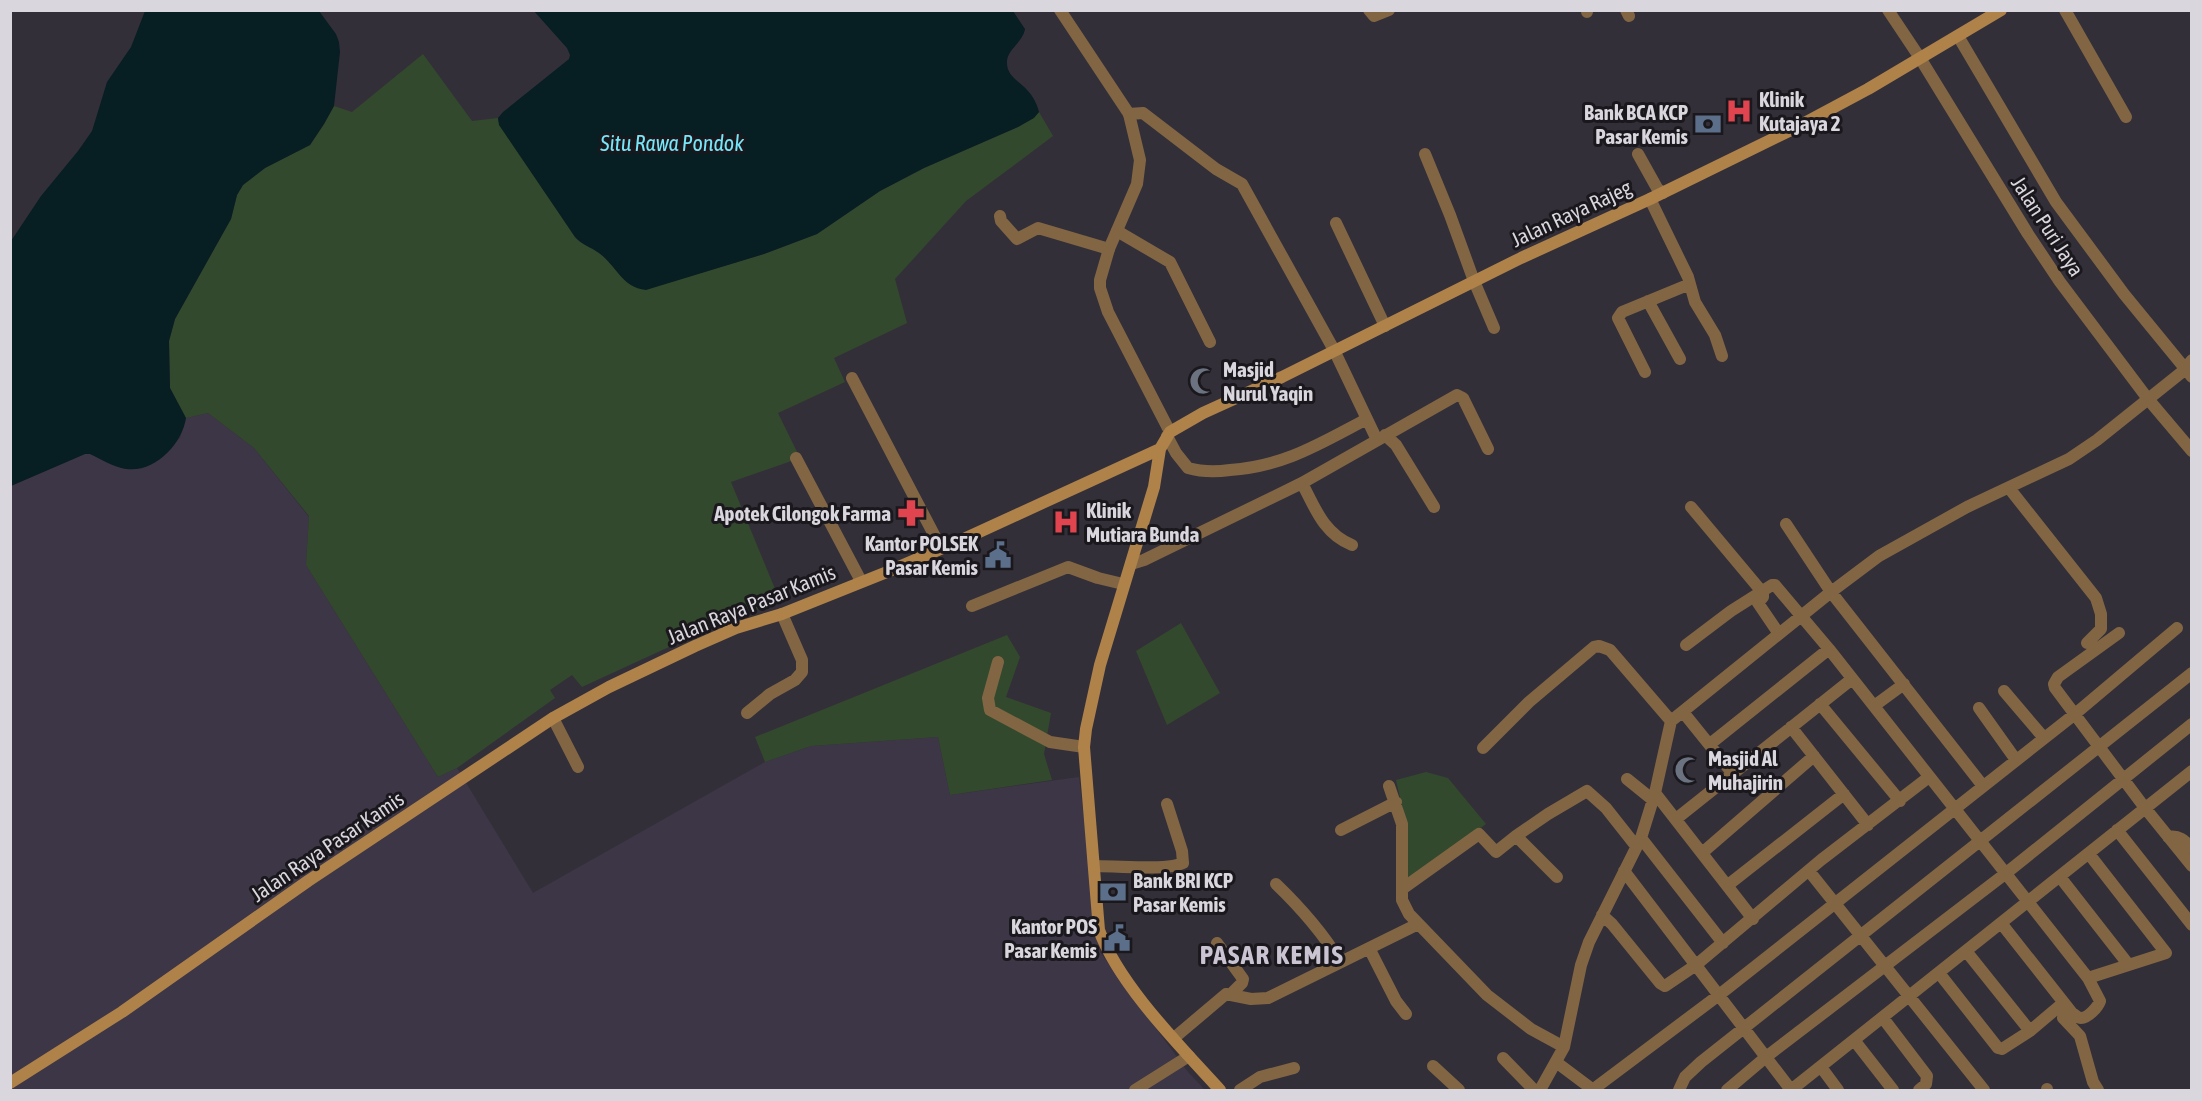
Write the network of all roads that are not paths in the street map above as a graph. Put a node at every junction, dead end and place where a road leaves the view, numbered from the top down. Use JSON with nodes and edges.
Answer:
{"nodes":[{"id":1,"x":1060,"y":10,"type":"edge"},
{"id":2,"x":1369,"y":10,"type":"edge"},
{"id":3,"x":1389,"y":10,"type":"edge"},
{"id":4,"x":1888,"y":10,"type":"edge"},
{"id":5,"x":2001,"y":10,"type":"edge"},
{"id":6,"x":2065,"y":10,"type":"edge"},
{"id":7,"x":1955,"y":38,"type":"junction"},
{"id":8,"x":1920,"y":58,"type":"junction"},
{"id":9,"x":1129,"y":114,"type":"junction"},
{"id":10,"x":2126,"y":117,"type":"dead end"},
{"id":11,"x":1425,"y":154,"type":"dead end"},
{"id":12,"x":1638,"y":154,"type":"dead end"},
{"id":13,"x":1663,"y":193,"type":"junction"},
{"id":14,"x":1650,"y":199,"type":"junction"},
{"id":15,"x":1000,"y":216,"type":"dead end"},
{"id":16,"x":1336,"y":223,"type":"dead end"},
{"id":17,"x":1117,"y":231,"type":"junction"},
{"id":18,"x":1109,"y":249,"type":"junction"},
{"id":19,"x":1473,"y":281,"type":"junction"},
{"id":20,"x":1690,"y":284,"type":"junction"},
{"id":21,"x":1648,"y":301,"type":"junction"},
{"id":22,"x":1385,"y":326,"type":"junction"},
{"id":23,"x":1494,"y":328,"type":"dead end"},
{"id":24,"x":1210,"y":342,"type":"dead end"},
{"id":25,"x":1334,"y":350,"type":"junction"},
{"id":26,"x":1722,"y":356,"type":"dead end"},
{"id":27,"x":1680,"y":359,"type":"dead end"},
{"id":28,"x":2187,"y":369,"type":"edge"},
{"id":29,"x":1645,"y":372,"type":"dead end"},
{"id":30,"x":852,"y":378,"type":"dead end"},
{"id":31,"x":2152,"y":396,"type":"junction"},
{"id":32,"x":1367,"y":419,"type":"junction"},
{"id":33,"x":1168,"y":434,"type":"junction"},
{"id":34,"x":1381,"y":437,"type":"junction"},
{"id":35,"x":1160,"y":448,"type":"junction"},
{"id":36,"x":1488,"y":449,"type":"dead end"},
{"id":37,"x":2192,"y":451,"type":"edge"},
{"id":38,"x":796,"y":458,"type":"dead end"},
{"id":39,"x":1302,"y":483,"type":"junction"},
{"id":40,"x":2009,"y":488,"type":"junction"},
{"id":41,"x":1434,"y":507,"type":"dead end"},
{"id":42,"x":1691,"y":507,"type":"dead end"},
{"id":43,"x":1786,"y":524,"type":"dead end"},
{"id":44,"x":1352,"y":545,"type":"dead end"},
{"id":45,"x":941,"y":548,"type":"junction"},
{"id":46,"x":1131,"y":564,"type":"junction"},
{"id":47,"x":861,"y":581,"type":"junction"},
{"id":48,"x":1123,"y":584,"type":"junction"},
{"id":49,"x":1761,"y":591,"type":"junction"},
{"id":50,"x":1831,"y":592,"type":"junction"},
{"id":51,"x":972,"y":606,"type":"dead end"},
{"id":52,"x":782,"y":614,"type":"junction"},
{"id":53,"x":1802,"y":616,"type":"junction"},
{"id":54,"x":2177,"y":628,"type":"dead end"},
{"id":55,"x":2119,"y":633,"type":"dead end"},
{"id":56,"x":1779,"y":634,"type":"junction"},
{"id":57,"x":2086,"y":643,"type":"dead end"},
{"id":58,"x":1686,"y":645,"type":"dead end"},
{"id":59,"x":1829,"y":649,"type":"junction"},
{"id":60,"x":998,"y":662,"type":"dead end"},
{"id":61,"x":2192,"y":674,"type":"edge"},
{"id":62,"x":1852,"y":679,"type":"junction"},
{"id":63,"x":1904,"y":684,"type":"junction"},
{"id":64,"x":2004,"y":691,"type":"dead end"},
{"id":65,"x":1820,"y":704,"type":"junction"},
{"id":66,"x":1874,"y":706,"type":"junction"},
{"id":67,"x":1979,"y":708,"type":"dead end"},
{"id":68,"x":1683,"y":712,"type":"junction"},
{"id":69,"x":747,"y":713,"type":"dead end"},
{"id":70,"x":2075,"y":714,"type":"junction"},
{"id":71,"x":553,"y":718,"type":"junction"},
{"id":72,"x":1671,"y":721,"type":"junction"},
{"id":73,"x":2192,"y":724,"type":"edge"},
{"id":74,"x":1791,"y":727,"type":"junction"},
{"id":75,"x":2044,"y":738,"type":"junction"},
{"id":76,"x":1710,"y":744,"type":"junction"},
{"id":77,"x":1084,"y":747,"type":"junction"},
{"id":78,"x":2099,"y":747,"type":"junction"},
{"id":79,"x":1483,"y":748,"type":"dead end"},
{"id":80,"x":1814,"y":756,"type":"junction"},
{"id":81,"x":2016,"y":760,"type":"junction"},
{"id":82,"x":578,"y":767,"type":"dead end"},
{"id":83,"x":2192,"y":771,"type":"edge"},
{"id":84,"x":1733,"y":774,"type":"junction"},
{"id":85,"x":1929,"y":777,"type":"junction"},
{"id":86,"x":1627,"y":779,"type":"dead end"},
{"id":87,"x":2124,"y":780,"type":"junction"},
{"id":88,"x":1389,"y":786,"type":"dead end"},
{"id":89,"x":1983,"y":786,"type":"junction"},
{"id":90,"x":1844,"y":794,"type":"junction"},
{"id":91,"x":1654,"y":797,"type":"junction"},
{"id":92,"x":1900,"y":801,"type":"junction"},
{"id":93,"x":1395,"y":802,"type":"junction"},
{"id":94,"x":1167,"y":804,"type":"dead end"},
{"id":95,"x":1953,"y":808,"type":"junction"},
{"id":96,"x":2145,"y":808,"type":"junction"},
{"id":97,"x":1676,"y":819,"type":"junction"},
{"id":98,"x":1868,"y":825,"type":"junction"},
{"id":99,"x":1341,"y":830,"type":"dead end"},
{"id":100,"x":2117,"y":830,"type":"junction"},
{"id":101,"x":1516,"y":836,"type":"junction"},
{"id":102,"x":2168,"y":837,"type":"junction"},
{"id":103,"x":1979,"y":841,"type":"junction"},
{"id":104,"x":1638,"y":842,"type":"junction"},
{"id":105,"x":2192,"y":848,"type":"edge"},
{"id":106,"x":1702,"y":853,"type":"junction"},
{"id":107,"x":2089,"y":854,"type":"junction"},
{"id":108,"x":1094,"y":866,"type":"junction"},
{"id":109,"x":2192,"y":866,"type":"edge"},
{"id":110,"x":1624,"y":871,"type":"junction"},
{"id":111,"x":1809,"y":871,"type":"junction"},
{"id":112,"x":2005,"y":874,"type":"junction"},
{"id":113,"x":1557,"y":877,"type":"dead end"},
{"id":114,"x":2060,"y":877,"type":"junction"},
{"id":115,"x":1276,"y":884,"type":"dead end"},
{"id":116,"x":1728,"y":885,"type":"junction"},
{"id":117,"x":1402,"y":889,"type":"junction"},
{"id":118,"x":2028,"y":903,"type":"junction"},
{"id":119,"x":1834,"y":904,"type":"junction"},
{"id":120,"x":1602,"y":915,"type":"junction"},
{"id":121,"x":1753,"y":919,"type":"junction"},
{"id":122,"x":2001,"y":923,"type":"junction"},
{"id":123,"x":1418,"y":924,"type":"junction"},
{"id":124,"x":2192,"y":925,"type":"edge"},
{"id":125,"x":1860,"y":936,"type":"junction"},
{"id":126,"x":1217,"y":943,"type":"dead end"},
{"id":127,"x":1723,"y":943,"type":"junction"},
{"id":128,"x":1369,"y":948,"type":"junction"},
{"id":129,"x":1966,"y":951,"type":"junction"},
{"id":130,"x":1340,"y":961,"type":"junction"},
{"id":131,"x":2127,"y":964,"type":"junction"},
{"id":132,"x":1696,"y":965,"type":"junction"},
{"id":133,"x":1884,"y":966,"type":"junction"},
{"id":134,"x":1939,"y":973,"type":"junction"},
{"id":135,"x":2088,"y":978,"type":"junction"},
{"id":136,"x":1231,"y":994,"type":"junction"},
{"id":137,"x":1719,"y":995,"type":"junction"},
{"id":138,"x":1908,"y":997,"type":"junction"},
{"id":139,"x":2069,"y":1010,"type":"junction"},
{"id":140,"x":1407,"y":1014,"type":"dead end"},
{"id":141,"x":1882,"y":1018,"type":"junction"},
{"id":142,"x":1743,"y":1028,"type":"junction"},
{"id":143,"x":2031,"y":1031,"type":"junction"},
{"id":144,"x":1174,"y":1038,"type":"junction"},
{"id":145,"x":1854,"y":1041,"type":"junction"},
{"id":146,"x":1564,"y":1047,"type":"junction"},
{"id":147,"x":1189,"y":1056,"type":"junction"},
{"id":148,"x":1766,"y":1057,"type":"junction"},
{"id":149,"x":1503,"y":1058,"type":"dead end"},
{"id":150,"x":1556,"y":1062,"type":"junction"},
{"id":151,"x":1433,"y":1066,"type":"dead end"},
{"id":152,"x":1821,"y":1067,"type":"junction"},
{"id":153,"x":1294,"y":1068,"type":"dead end"},
{"id":154,"x":10,"y":1083,"type":"edge"},
{"id":155,"x":1135,"y":1090,"type":"edge"},
{"id":156,"x":1220,"y":1090,"type":"edge"},
{"id":157,"x":1240,"y":1090,"type":"edge"},
{"id":158,"x":1459,"y":1090,"type":"edge"},
{"id":159,"x":1534,"y":1090,"type":"edge"},
{"id":160,"x":1540,"y":1090,"type":"edge"},
{"id":161,"x":1679,"y":1090,"type":"edge"},
{"id":162,"x":1727,"y":1090,"type":"edge"},
{"id":163,"x":1791,"y":1090,"type":"edge"},
{"id":164,"x":1838,"y":1090,"type":"edge"},
{"id":165,"x":1893,"y":1090,"type":"edge"},
{"id":166,"x":1919,"y":1090,"type":"edge"},
{"id":167,"x":1984,"y":1090,"type":"edge"},
{"id":168,"x":2098,"y":1090,"type":"edge"}],
"edges":[{"from":1,"to":9,"type":"street"},
{"from":2,"to":3,"type":"street"},
{"from":4,"to":8,"type":"street","name":"Jalan Puri Jaya"},
{"from":5,"to":7,"type":"main road","name":"Jalan Raya Rajeg"},
{"from":6,"to":10,"type":"street"},
{"from":7,"to":8,"type":"main road","name":"Jalan Raya Rajeg"},
{"from":7,"to":28,"type":"street"},
{"from":8,"to":13,"type":"main road","name":"Jalan Raya Rajeg"},
{"from":8,"to":31,"type":"street","name":"Jalan Puri Jaya"},
{"from":9,"to":17,"type":"street"},
{"from":9,"to":25,"type":"street"},
{"from":11,"to":19,"type":"street"},
{"from":12,"to":13,"type":"street"},
{"from":13,"to":14,"type":"main road","name":"Jalan Raya Rajeg"},
{"from":14,"to":19,"type":"main road","name":"Jalan Raya Rajeg"},
{"from":14,"to":20,"type":"street"},
{"from":15,"to":18,"type":"street"},
{"from":16,"to":22,"type":"street"},
{"from":17,"to":18,"type":"street"},
{"from":17,"to":24,"type":"street"},
{"from":18,"to":33,"type":"street"},
{"from":19,"to":22,"type":"main road","name":"Jalan Raya Rajeg"},
{"from":19,"to":23,"type":"street"},
{"from":20,"to":21,"type":"street"},
{"from":20,"to":26,"type":"street"},
{"from":21,"to":27,"type":"street"},
{"from":21,"to":29,"type":"street"},
{"from":22,"to":25,"type":"main road","name":"Jalan Raya Rajeg"},
{"from":25,"to":32,"type":"street"},
{"from":25,"to":33,"type":"main road","name":"Jalan Raya Rajeg"},
{"from":28,"to":31,"type":"street"},
{"from":30,"to":45,"type":"street"},
{"from":31,"to":37,"type":"street","name":"Jalan Puri Jaya"},
{"from":31,"to":40,"type":"street"},
{"from":32,"to":33,"type":"street"},
{"from":32,"to":34,"type":"street"},
{"from":33,"to":35,"type":"main road","name":"Jalan Raya Rajeg"},
{"from":34,"to":36,"type":"street"},
{"from":34,"to":39,"type":"street"},
{"from":34,"to":41,"type":"street"},
{"from":35,"to":45,"type":"main road","name":"Jalan Raya Pasar Kamis"},
{"from":35,"to":46,"type":"main road"},
{"from":38,"to":47,"type":"street"},
{"from":39,"to":44,"type":"street"},
{"from":39,"to":46,"type":"street"},
{"from":40,"to":50,"type":"street"},
{"from":40,"to":57,"type":"street"},
{"from":42,"to":49,"type":"street"},
{"from":43,"to":50,"type":"street"},
{"from":45,"to":47,"type":"main road","name":"Jalan Raya Pasar Kamis"},
{"from":46,"to":48,"type":"main road"},
{"from":47,"to":52,"type":"main road","name":"Jalan Raya Pasar Kamis"},
{"from":48,"to":51,"type":"street"},
{"from":48,"to":77,"type":"main road"},
{"from":49,"to":53,"type":"street"},
{"from":49,"to":56,"type":"street"},
{"from":49,"to":58,"type":"street"},
{"from":50,"to":53,"type":"street"},
{"from":50,"to":63,"type":"street"},
{"from":52,"to":69,"type":"street"},
{"from":52,"to":71,"type":"main road","name":"Jalan Raya Pasar Kamis"},
{"from":53,"to":56,"type":"street"},
{"from":53,"to":59,"type":"street"},
{"from":54,"to":70,"type":"street"},
{"from":55,"to":70,"type":"street"},
{"from":56,"to":68,"type":"street"},
{"from":59,"to":62,"type":"street"},
{"from":59,"to":76,"type":"street"},
{"from":60,"to":77,"type":"street"},
{"from":61,"to":78,"type":"street"},
{"from":62,"to":65,"type":"street"},
{"from":62,"to":66,"type":"street"},
{"from":63,"to":66,"type":"street"},
{"from":63,"to":89,"type":"street"},
{"from":64,"to":75,"type":"street"},
{"from":65,"to":74,"type":"street"},
{"from":65,"to":92,"type":"street"},
{"from":66,"to":85,"type":"street"},
{"from":67,"to":81,"type":"street"},
{"from":68,"to":72,"type":"street"},
{"from":68,"to":76,"type":"street"},
{"from":70,"to":75,"type":"street"},
{"from":70,"to":78,"type":"street"},
{"from":71,"to":82,"type":"street"},
{"from":71,"to":154,"type":"main road","name":"Jalan Raya Pasar Kamis"},
{"from":72,"to":79,"type":"street"},
{"from":72,"to":91,"type":"street"},
{"from":73,"to":87,"type":"street"},
{"from":74,"to":80,"type":"street"},
{"from":74,"to":84,"type":"street"},
{"from":75,"to":81,"type":"street"},
{"from":76,"to":84,"type":"street"},
{"from":77,"to":108,"type":"main road"},
{"from":78,"to":87,"type":"street"},
{"from":78,"to":103,"type":"street"},
{"from":80,"to":90,"type":"street"},
{"from":80,"to":106,"type":"street"},
{"from":81,"to":89,"type":"street"},
{"from":83,"to":96,"type":"street"},
{"from":84,"to":97,"type":"street"},
{"from":85,"to":92,"type":"street"},
{"from":85,"to":95,"type":"street"},
{"from":86,"to":91,"type":"street"},
{"from":87,"to":96,"type":"street"},
{"from":87,"to":112,"type":"street"},
{"from":88,"to":93,"type":"street"},
{"from":89,"to":95,"type":"street"},
{"from":90,"to":98,"type":"street"},
{"from":90,"to":116,"type":"street"},
{"from":91,"to":97,"type":"street"},
{"from":91,"to":104,"type":"street"},
{"from":92,"to":98,"type":"street"},
{"from":93,"to":99,"type":"street"},
{"from":93,"to":117,"type":"street"},
{"from":94,"to":108,"type":"street"},
{"from":95,"to":103,"type":"street"},
{"from":95,"to":119,"type":"street"},
{"from":96,"to":100,"type":"street"},
{"from":96,"to":102,"type":"street"},
{"from":97,"to":106,"type":"street"},
{"from":98,"to":111,"type":"street"},
{"from":100,"to":107,"type":"street"},
{"from":100,"to":124,"type":"street"},
{"from":101,"to":104,"type":"street"},
{"from":101,"to":113,"type":"street"},
{"from":101,"to":117,"type":"street"},
{"from":102,"to":105,"type":"street"},
{"from":102,"to":109,"type":"street"},
{"from":103,"to":112,"type":"street"},
{"from":103,"to":125,"type":"street"},
{"from":104,"to":110,"type":"street"},
{"from":104,"to":127,"type":"street"},
{"from":106,"to":116,"type":"street"},
{"from":107,"to":114,"type":"street"},
{"from":107,"to":131,"type":"street"},
{"from":108,"to":144,"type":"main road"},
{"from":110,"to":120,"type":"street"},
{"from":110,"to":132,"type":"street"},
{"from":111,"to":119,"type":"street"},
{"from":111,"to":121,"type":"street"},
{"from":112,"to":118,"type":"street"},
{"from":112,"to":133,"type":"street"},
{"from":114,"to":118,"type":"street"},
{"from":114,"to":131,"type":"street"},
{"from":115,"to":130,"type":"street"},
{"from":116,"to":121,"type":"street"},
{"from":117,"to":123,"type":"street"},
{"from":118,"to":122,"type":"street"},
{"from":118,"to":135,"type":"street"},
{"from":119,"to":125,"type":"street"},
{"from":119,"to":137,"type":"street"},
{"from":120,"to":132,"type":"street"},
{"from":120,"to":146,"type":"street"},
{"from":121,"to":127,"type":"street"},
{"from":122,"to":129,"type":"street"},
{"from":122,"to":139,"type":"street"},
{"from":123,"to":128,"type":"street"},
{"from":123,"to":146,"type":"street"},
{"from":125,"to":133,"type":"street"},
{"from":125,"to":142,"type":"street"},
{"from":126,"to":136,"type":"street"},
{"from":127,"to":132,"type":"street"},
{"from":128,"to":130,"type":"street"},
{"from":128,"to":140,"type":"street"},
{"from":129,"to":134,"type":"street"},
{"from":129,"to":143,"type":"street"},
{"from":130,"to":136,"type":"street"},
{"from":131,"to":135,"type":"street"},
{"from":132,"to":137,"type":"street"},
{"from":133,"to":138,"type":"street"},
{"from":133,"to":148,"type":"street"},
{"from":134,"to":138,"type":"street"},
{"from":134,"to":143,"type":"street"},
{"from":135,"to":139,"type":"street"},
{"from":136,"to":144,"type":"street"},
{"from":137,"to":142,"type":"street"},
{"from":137,"to":150,"type":"street"},
{"from":138,"to":141,"type":"street"},
{"from":138,"to":167,"type":"street"},
{"from":139,"to":143,"type":"street"},
{"from":139,"to":168,"type":"street"},
{"from":141,"to":145,"type":"street"},
{"from":141,"to":166,"type":"street"},
{"from":142,"to":148,"type":"street"},
{"from":142,"to":161,"type":"street"},
{"from":144,"to":147,"type":"main road"},
{"from":145,"to":152,"type":"street"},
{"from":145,"to":165,"type":"street"},
{"from":146,"to":150,"type":"street"},
{"from":147,"to":155,"type":"street"},
{"from":147,"to":156,"type":"main road"},
{"from":148,"to":162,"type":"street"},
{"from":148,"to":163,"type":"street"},
{"from":149,"to":159,"type":"street"},
{"from":150,"to":160,"type":"street"},
{"from":151,"to":158,"type":"street"},
{"from":152,"to":163,"type":"street"},
{"from":152,"to":164,"type":"street"},
{"from":153,"to":157,"type":"street"}]}
